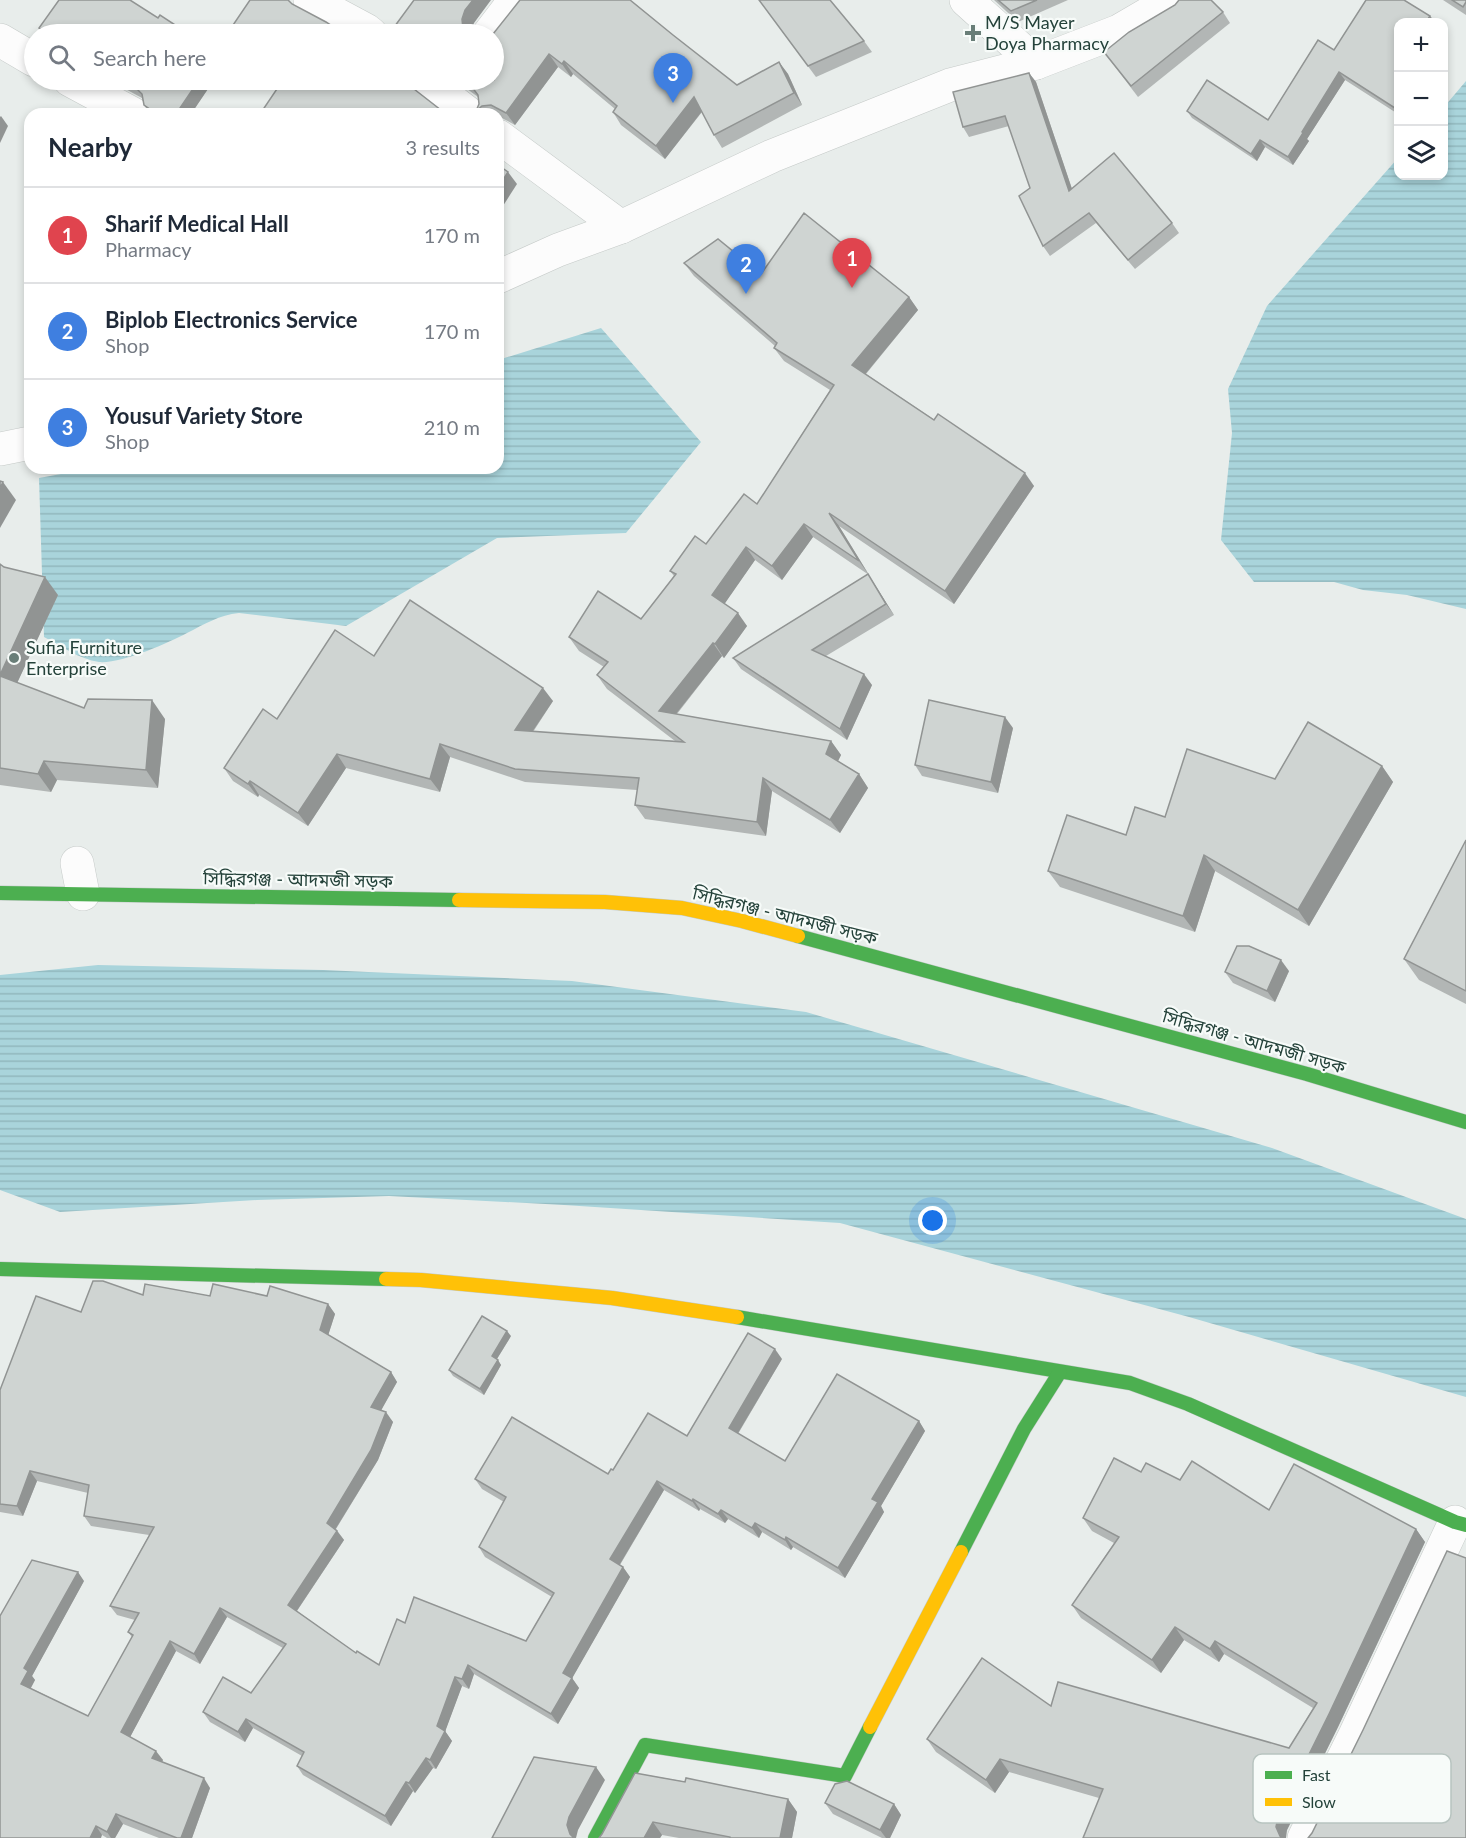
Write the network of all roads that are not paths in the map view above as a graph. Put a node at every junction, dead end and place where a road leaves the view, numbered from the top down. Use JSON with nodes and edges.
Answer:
{"nodes":[{"id":1,"x":310,"y":0,"type":"edge"},
{"id":2,"x":515,"y":0,"type":"edge"},
{"id":3,"x":966,"y":0,"type":"edge"},
{"id":4,"x":1172,"y":0,"type":"edge"},
{"id":5,"x":355,"y":24,"type":"edge"},
{"id":6,"x":497,"y":24,"type":"edge"},
{"id":7,"x":0,"y":40,"type":"edge"},
{"id":8,"x":24,"y":54,"type":"edge"},
{"id":9,"x":1036,"y":63,"type":"junction"},
{"id":10,"x":89,"y":90,"type":"edge"},
{"id":11,"x":446,"y":90,"type":"edge"},
{"id":12,"x":122,"y":108,"type":"edge"},
{"id":13,"x":463,"y":108,"type":"edge"},
{"id":14,"x":504,"y":140,"type":"edge"},
{"id":15,"x":621,"y":227,"type":"junction"},
{"id":16,"x":504,"y":274,"type":"edge"},
{"id":17,"x":0,"y":893,"type":"edge"},
{"id":18,"x":1466,"y":1122,"type":"edge"},
{"id":19,"x":0,"y":1269,"type":"edge"},
{"id":20,"x":1060,"y":1372,"type":"junction"},
{"id":21,"x":1460,"y":1524,"type":"edge"},
{"id":22,"x":1346,"y":1754,"type":"edge"},
{"id":23,"x":1311,"y":1823,"type":"edge"},
{"id":24,"x":595,"y":1838,"type":"edge"},
{"id":25,"x":1304,"y":1838,"type":"edge"}],
"edges":[{"from":1,"to":5,"type":"street"},
{"from":2,"to":6,"type":"street"},
{"from":3,"to":9,"type":"street"},
{"from":4,"to":9,"type":"street"},
{"from":7,"to":8,"type":"street"},
{"from":9,"to":15,"type":"street"},
{"from":10,"to":12,"type":"street"},
{"from":11,"to":13,"type":"street"},
{"from":14,"to":15,"type":"street"},
{"from":15,"to":16,"type":"street"},
{"from":17,"to":18,"type":"street","name":"সিদ্ধিরগঞ্জ - আদমজী সড়ক"},
{"from":19,"to":20,"type":"street"},
{"from":20,"to":21,"type":"street"},
{"from":20,"to":24,"type":"street"},
{"from":21,"to":22,"type":"street"},
{"from":23,"to":25,"type":"street"}]}
